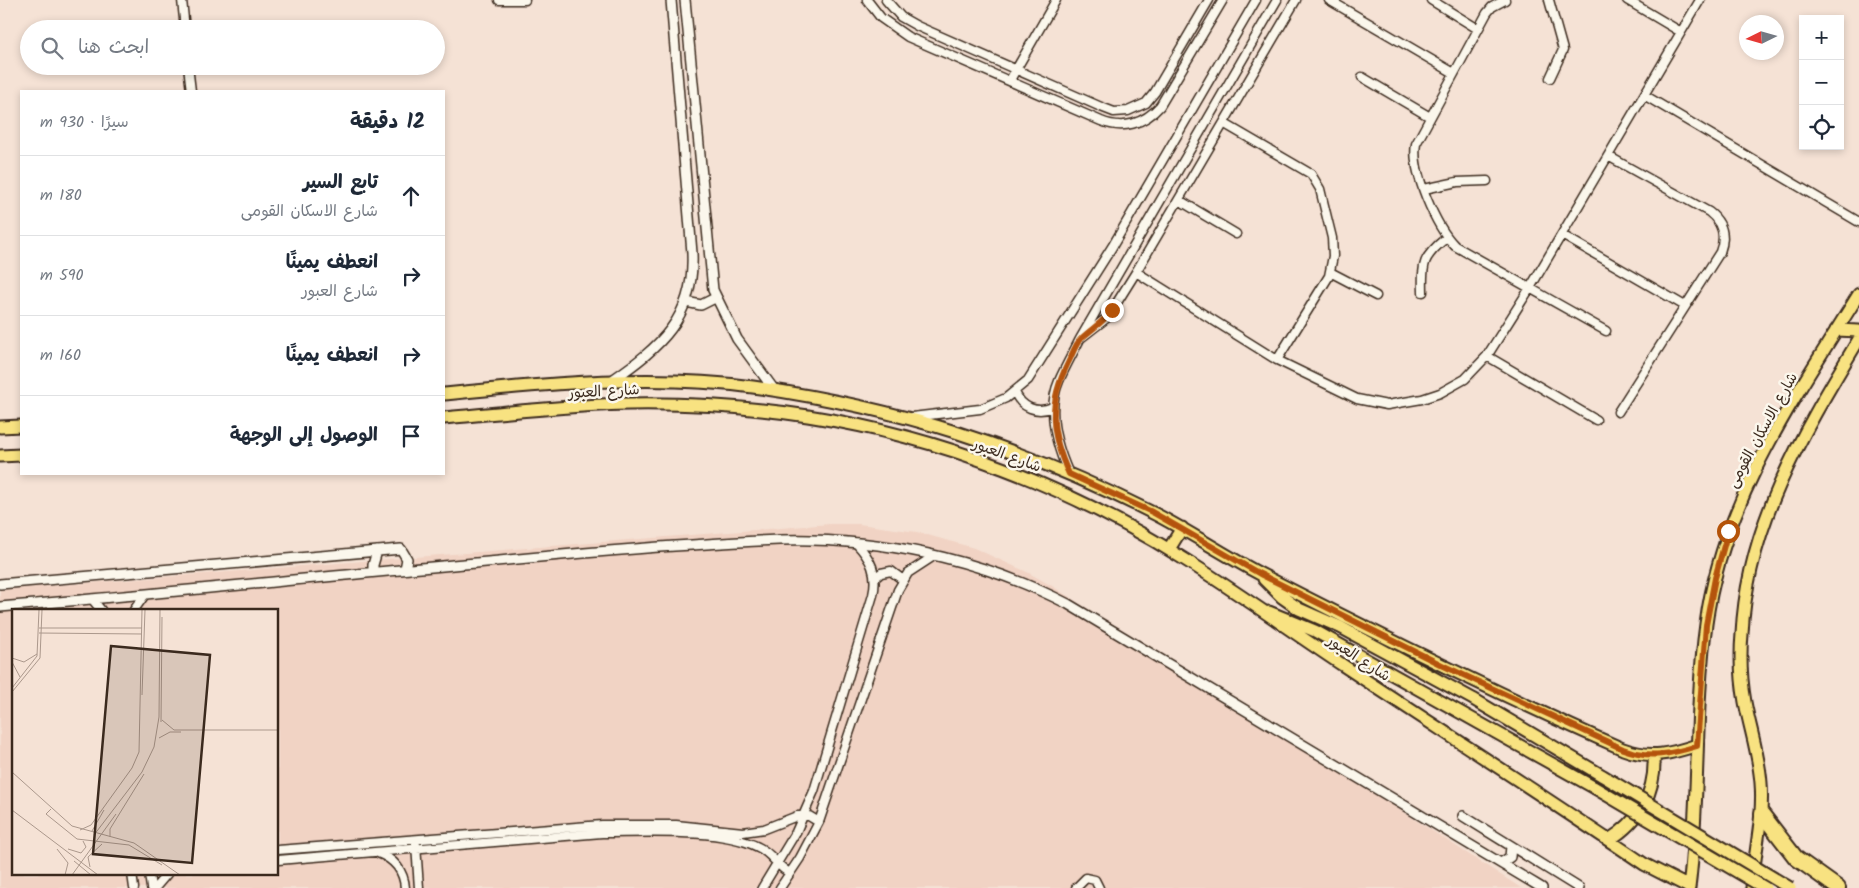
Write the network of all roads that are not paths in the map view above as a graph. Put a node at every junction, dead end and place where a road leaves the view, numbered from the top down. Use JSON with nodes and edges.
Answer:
{"nodes":[{"id":1,"x":182,"y":0,"type":"edge"},
{"id":2,"x":499,"y":0,"type":"edge"},
{"id":3,"x":525,"y":0,"type":"edge"},
{"id":4,"x":671,"y":0,"type":"edge"},
{"id":5,"x":685,"y":0,"type":"edge"},
{"id":6,"x":867,"y":0,"type":"edge"},
{"id":7,"x":886,"y":0,"type":"edge"},
{"id":8,"x":1056,"y":0,"type":"edge"},
{"id":9,"x":1209,"y":0,"type":"edge"},
{"id":10,"x":1223,"y":0,"type":"edge"},
{"id":11,"x":1256,"y":0,"type":"edge"},
{"id":12,"x":1277,"y":0,"type":"edge"},
{"id":13,"x":1296,"y":0,"type":"edge"},
{"id":14,"x":1329,"y":0,"type":"edge"},
{"id":15,"x":1431,"y":0,"type":"edge"},
{"id":16,"x":1505,"y":0,"type":"edge"},
{"id":17,"x":1549,"y":0,"type":"edge"},
{"id":18,"x":1627,"y":0,"type":"edge"},
{"id":19,"x":1700,"y":0,"type":"edge"},
{"id":20,"x":184,"y":20,"type":"edge"},
{"id":21,"x":1478,"y":28,"type":"junction"},
{"id":22,"x":1681,"y":32,"type":"junction"},
{"id":23,"x":1175,"y":59,"type":"junction"},
{"id":24,"x":1185,"y":64,"type":"junction"},
{"id":25,"x":1016,"y":69,"type":"junction"},
{"id":26,"x":1454,"y":73,"type":"junction"},
{"id":27,"x":189,"y":75,"type":"edge"},
{"id":28,"x":1362,"y":77,"type":"dead end"},
{"id":29,"x":1550,"y":78,"type":"dead end"},
{"id":30,"x":1010,"y":80,"type":"junction"},
{"id":31,"x":191,"y":90,"type":"edge"},
{"id":32,"x":1644,"y":95,"type":"junction"},
{"id":33,"x":1430,"y":116,"type":"junction"},
{"id":34,"x":1225,"y":124,"type":"junction"},
{"id":35,"x":1608,"y":156,"type":"junction"},
{"id":36,"x":1487,"y":181,"type":"dead end"},
{"id":37,"x":1424,"y":189,"type":"junction"},
{"id":38,"x":1179,"y":200,"type":"junction"},
{"id":39,"x":1859,"y":222,"type":"edge"},
{"id":40,"x":1236,"y":234,"type":"dead end"},
{"id":41,"x":1562,"y":235,"type":"junction"},
{"id":42,"x":1446,"y":238,"type":"junction"},
{"id":43,"x":1136,"y":272,"type":"junction"},
{"id":44,"x":1330,"y":272,"type":"junction"},
{"id":45,"x":1530,"y":288,"type":"junction"},
{"id":46,"x":1423,"y":292,"type":"dead end"},
{"id":47,"x":1859,"y":294,"type":"edge"},
{"id":48,"x":1376,"y":296,"type":"dead end"},
{"id":49,"x":715,"y":298,"type":"junction"},
{"id":50,"x":686,"y":302,"type":"junction"},
{"id":51,"x":1686,"y":306,"type":"junction"},
{"id":52,"x":1855,"y":308,"type":"edge"},
{"id":53,"x":1836,"y":330,"type":"junction"},
{"id":54,"x":1606,"y":331,"type":"dead end"},
{"id":55,"x":1859,"y":331,"type":"edge"},
{"id":56,"x":1080,"y":339,"type":"junction"},
{"id":57,"x":1859,"y":339,"type":"edge"},
{"id":58,"x":1487,"y":356,"type":"junction"},
{"id":59,"x":1276,"y":360,"type":"junction"},
{"id":60,"x":611,"y":381,"type":"junction"},
{"id":61,"x":775,"y":391,"type":"junction"},
{"id":62,"x":1015,"y":392,"type":"junction"},
{"id":63,"x":445,"y":394,"type":"edge"},
{"id":64,"x":1053,"y":407,"type":"junction"},
{"id":65,"x":1618,"y":412,"type":"dead end"},
{"id":66,"x":445,"y":418,"type":"edge"},
{"id":67,"x":911,"y":418,"type":"junction"},
{"id":68,"x":1596,"y":420,"type":"dead end"},
{"id":69,"x":20,"y":426,"type":"edge"},
{"id":70,"x":0,"y":427,"type":"edge"},
{"id":71,"x":20,"y":455,"type":"edge"},
{"id":72,"x":0,"y":456,"type":"edge"},
{"id":73,"x":1069,"y":474,"type":"junction"},
{"id":74,"x":1182,"y":528,"type":"junction"},
{"id":75,"x":856,"y":543,"type":"junction"},
{"id":76,"x":1169,"y":549,"type":"junction"},
{"id":77,"x":377,"y":552,"type":"junction"},
{"id":78,"x":934,"y":556,"type":"junction"},
{"id":79,"x":405,"y":569,"type":"junction"},
{"id":80,"x":373,"y":572,"type":"junction"},
{"id":81,"x":1260,"y":574,"type":"junction"},
{"id":82,"x":875,"y":578,"type":"junction"},
{"id":83,"x":903,"y":580,"type":"junction"},
{"id":84,"x":0,"y":584,"type":"edge"},
{"id":85,"x":144,"y":596,"type":"junction"},
{"id":86,"x":92,"y":599,"type":"junction"},
{"id":87,"x":0,"y":607,"type":"edge"},
{"id":88,"x":100,"y":609,"type":"edge"},
{"id":89,"x":135,"y":609,"type":"edge"},
{"id":90,"x":1258,"y":609,"type":"junction"},
{"id":91,"x":1697,"y":746,"type":"junction"},
{"id":92,"x":1654,"y":755,"type":"junction"},
{"id":93,"x":1762,"y":814,"type":"junction"},
{"id":94,"x":804,"y":816,"type":"junction"},
{"id":95,"x":1463,"y":816,"type":"dead end"},
{"id":96,"x":819,"y":822,"type":"junction"},
{"id":97,"x":548,"y":829,"type":"junction"},
{"id":98,"x":755,"y":831,"type":"junction"},
{"id":99,"x":548,"y":837,"type":"junction"},
{"id":100,"x":416,"y":840,"type":"junction"},
{"id":101,"x":1608,"y":840,"type":"junction"},
{"id":102,"x":751,"y":844,"type":"junction"},
{"id":103,"x":1511,"y":846,"type":"junction"},
{"id":104,"x":416,"y":849,"type":"junction"},
{"id":105,"x":279,"y":850,"type":"edge"},
{"id":106,"x":376,"y":852,"type":"junction"},
{"id":107,"x":279,"y":860,"type":"edge"},
{"id":108,"x":778,"y":863,"type":"junction"},
{"id":109,"x":1501,"y":863,"type":"junction"},
{"id":110,"x":790,"y":873,"type":"junction"},
{"id":111,"x":165,"y":876,"type":"edge"},
{"id":112,"x":153,"y":888,"type":"edge"},
{"id":113,"x":405,"y":888,"type":"edge"},
{"id":114,"x":419,"y":888,"type":"edge"},
{"id":115,"x":762,"y":888,"type":"edge"},
{"id":116,"x":780,"y":888,"type":"edge"},
{"id":117,"x":1076,"y":888,"type":"edge"},
{"id":118,"x":1099,"y":888,"type":"edge"},
{"id":119,"x":1542,"y":888,"type":"edge"},
{"id":120,"x":1580,"y":888,"type":"edge"},
{"id":121,"x":1689,"y":888,"type":"edge"},
{"id":122,"x":1752,"y":888,"type":"edge"},
{"id":123,"x":1765,"y":888,"type":"edge"},
{"id":124,"x":1790,"y":888,"type":"edge"},
{"id":125,"x":1838,"y":888,"type":"edge"}],
"edges":[{"from":1,"to":20,"type":"street"},
{"from":2,"to":3,"type":"street"},
{"from":4,"to":50,"type":"street"},
{"from":5,"to":49,"type":"street"},
{"from":6,"to":30,"type":"street"},
{"from":7,"to":25,"type":"street"},
{"from":8,"to":25,"type":"street"},
{"from":9,"to":23,"type":"street"},
{"from":10,"to":24,"type":"street"},
{"from":11,"to":62,"type":"street"},
{"from":12,"to":56,"type":"street"},
{"from":13,"to":34,"type":"street"},
{"from":14,"to":26,"type":"street"},
{"from":15,"to":21,"type":"street"},
{"from":16,"to":21,"type":"street"},
{"from":17,"to":29,"type":"street"},
{"from":18,"to":22,"type":"street"},
{"from":19,"to":22,"type":"street"},
{"from":21,"to":26,"type":"street"},
{"from":22,"to":32,"type":"street"},
{"from":23,"to":24,"type":"street"},
{"from":23,"to":25,"type":"street"},
{"from":24,"to":30,"type":"street"},
{"from":25,"to":30,"type":"street"},
{"from":26,"to":33,"type":"street"},
{"from":27,"to":31,"type":"street"},
{"from":28,"to":33,"type":"street"},
{"from":32,"to":35,"type":"street"},
{"from":32,"to":39,"type":"street"},
{"from":33,"to":37,"type":"street"},
{"from":34,"to":38,"type":"street"},
{"from":34,"to":44,"type":"street"},
{"from":35,"to":41,"type":"street"},
{"from":35,"to":51,"type":"street"},
{"from":36,"to":37,"type":"street"},
{"from":37,"to":42,"type":"street"},
{"from":38,"to":40,"type":"street"},
{"from":38,"to":43,"type":"street"},
{"from":41,"to":45,"type":"street"},
{"from":41,"to":51,"type":"street"},
{"from":42,"to":45,"type":"street"},
{"from":42,"to":46,"type":"street"},
{"from":43,"to":56,"type":"street"},
{"from":43,"to":59,"type":"street"},
{"from":44,"to":48,"type":"street"},
{"from":44,"to":59,"type":"street"},
{"from":45,"to":54,"type":"street"},
{"from":45,"to":58,"type":"street"},
{"from":47,"to":52,"type":"main road","name":"شارع الاسكان القومى"},
{"from":49,"to":50,"type":"street"},
{"from":49,"to":61,"type":"street"},
{"from":50,"to":60,"type":"street"},
{"from":51,"to":65,"type":"street"},
{"from":52,"to":53,"type":"main road","name":"شارع الاسكان القومى"},
{"from":53,"to":55,"type":"main road"},
{"from":53,"to":91,"type":"main road","name":"شارع الاسكان القومى"},
{"from":56,"to":64,"type":"street"},
{"from":57,"to":93,"type":"main road"},
{"from":58,"to":59,"type":"street"},
{"from":58,"to":68,"type":"street"},
{"from":60,"to":61,"type":"main road","name":"شارع العبور"},
{"from":60,"to":63,"type":"main road","name":"شارع العبور"},
{"from":61,"to":67,"type":"main road","name":"شارع العبور"},
{"from":62,"to":64,"type":"street"},
{"from":62,"to":67,"type":"street"},
{"from":64,"to":73,"type":"street"},
{"from":66,"to":76,"type":"main road","name":"شارع العبور"},
{"from":67,"to":73,"type":"main road","name":"شارع العبور"},
{"from":69,"to":70,"type":"main road"},
{"from":71,"to":72,"type":"main road"},
{"from":73,"to":74,"type":"main road","name":"شارع العبور"},
{"from":74,"to":76,"type":"main road"},
{"from":74,"to":81,"type":"main road","name":"شارع العبور"},
{"from":75,"to":78,"type":"street"},
{"from":75,"to":79,"type":"street"},
{"from":75,"to":82,"type":"street"},
{"from":76,"to":90,"type":"main road","name":"شارع العبور"},
{"from":77,"to":79,"type":"street"},
{"from":77,"to":80,"type":"street"},
{"from":77,"to":84,"type":"street"},
{"from":78,"to":83,"type":"street"},
{"from":78,"to":109,"type":"street"},
{"from":79,"to":80,"type":"street"},
{"from":80,"to":85,"type":"street"},
{"from":81,"to":92,"type":"main road","name":"شارع العبور"},
{"from":81,"to":124,"type":"main road","bridge":true},
{"from":82,"to":83,"type":"street"},
{"from":82,"to":94,"type":"street"},
{"from":83,"to":96,"type":"street"},
{"from":85,"to":86,"type":"street"},
{"from":85,"to":89,"type":"street"},
{"from":86,"to":87,"type":"street"},
{"from":86,"to":88,"type":"street"},
{"from":90,"to":101,"type":"main road","name":"شارع العبور"},
{"from":90,"to":123,"type":"main road","bridge":true},
{"from":91,"to":92,"type":"main road","name":"شارع العبور"},
{"from":91,"to":121,"type":"main road","name":"شارع الاسكان القومى"},
{"from":92,"to":101,"type":"main road"},
{"from":93,"to":122,"type":"main road"},
{"from":93,"to":125,"type":"highway"},
{"from":94,"to":96,"type":"street"},
{"from":94,"to":98,"type":"street"},
{"from":94,"to":108,"type":"street"},
{"from":95,"to":103,"type":"street"},
{"from":96,"to":110,"type":"street"},
{"from":97,"to":98,"type":"street"},
{"from":97,"to":99,"type":"street"},
{"from":97,"to":100,"type":"street"},
{"from":98,"to":102,"type":"street"},
{"from":99,"to":102,"type":"street"},
{"from":99,"to":104,"type":"street"},
{"from":100,"to":104,"type":"street"},
{"from":100,"to":105,"type":"street"},
{"from":101,"to":121,"type":"main road","name":"شارع العبور"},
{"from":102,"to":108,"type":"street"},
{"from":103,"to":109,"type":"street"},
{"from":103,"to":120,"type":"street"},
{"from":104,"to":106,"type":"street"},
{"from":104,"to":114,"type":"street"},
{"from":106,"to":107,"type":"street"},
{"from":106,"to":113,"type":"street"},
{"from":108,"to":110,"type":"street"},
{"from":108,"to":115,"type":"street"},
{"from":109,"to":119,"type":"street"},
{"from":110,"to":116,"type":"street"},
{"from":111,"to":112,"type":"street"},
{"from":117,"to":118,"type":"street"}]}
